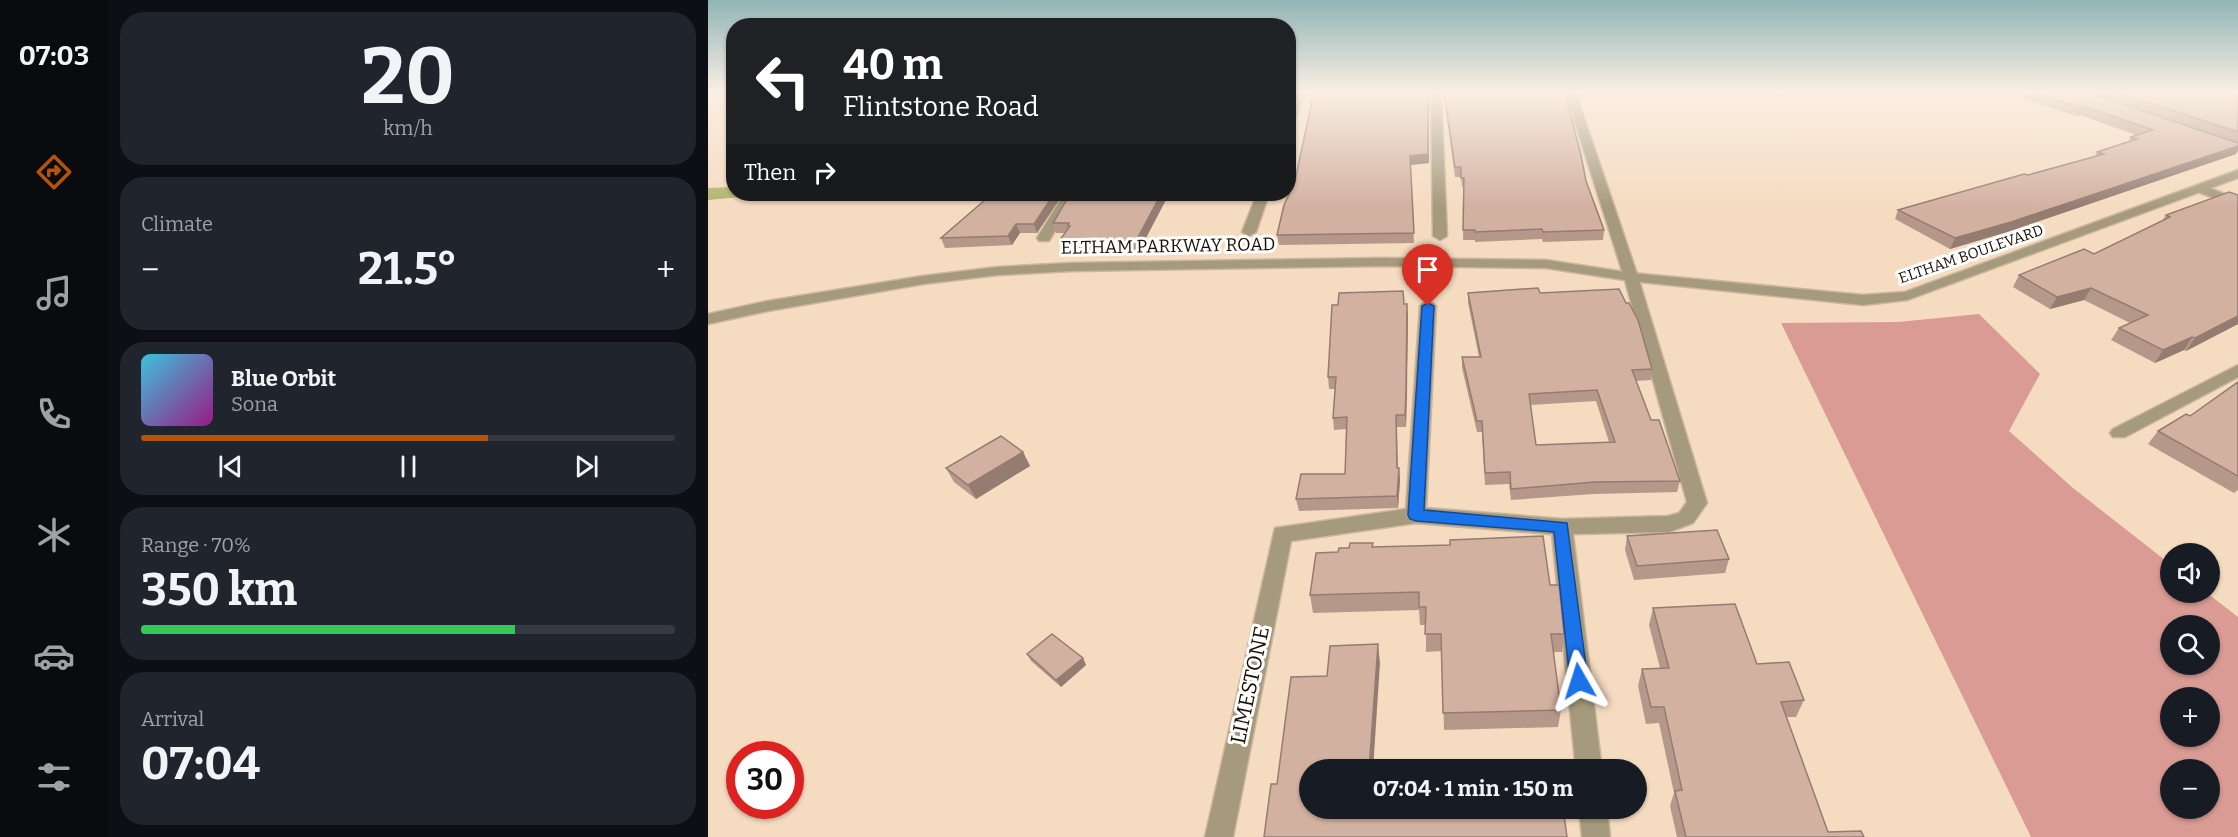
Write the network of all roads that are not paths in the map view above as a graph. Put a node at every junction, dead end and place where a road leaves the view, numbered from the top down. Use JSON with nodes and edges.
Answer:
{"nodes":[{"id":1,"x":1437,"y":130,"type":"edge"},
{"id":2,"x":1583,"y":130,"type":"edge"},
{"id":3,"x":2238,"y":174,"type":"edge"},
{"id":4,"x":2202,"y":189,"type":"junction"},
{"id":5,"x":1066,"y":201,"type":"edge"},
{"id":6,"x":1261,"y":201,"type":"edge"},
{"id":7,"x":2238,"y":203,"type":"edge"},
{"id":8,"x":1250,"y":232,"type":"dead end"},
{"id":9,"x":1440,"y":236,"type":"dead end"},
{"id":10,"x":1044,"y":238,"type":"dead end"},
{"id":11,"x":1631,"y":277,"type":"junction"},
{"id":12,"x":1428,"y":306,"type":"dead end"},
{"id":13,"x":708,"y":319,"type":"edge"},
{"id":14,"x":2238,"y":370,"type":"edge"},
{"id":15,"x":2119,"y":433,"type":"dead end"},
{"id":16,"x":1416,"y":515,"type":"junction"},
{"id":17,"x":1562,"y":527,"type":"junction"},
{"id":18,"x":1588,"y":759,"type":"edge"},
{"id":19,"x":1594,"y":819,"type":"edge"},
{"id":20,"x":1219,"y":837,"type":"edge"},
{"id":21,"x":1596,"y":837,"type":"edge"}],
"edges":[{"from":1,"to":9,"type":"street"},
{"from":2,"to":11,"type":"street"},
{"from":3,"to":4,"type":"street","name":"ELTHAM BOULEVARD"},
{"from":4,"to":7,"type":"street"},
{"from":4,"to":11,"type":"street","name":"ELTHAM BOULEVARD"},
{"from":5,"to":10,"type":"street"},
{"from":6,"to":8,"type":"street"},
{"from":11,"to":13,"type":"street","name":"ELTHAM PARKWAY ROAD"},
{"from":11,"to":17,"type":"street"},
{"from":12,"to":16,"type":"street"},
{"from":14,"to":15,"type":"street"},
{"from":16,"to":17,"type":"street"},
{"from":16,"to":20,"type":"street","name":"LIMESTONE"},
{"from":17,"to":18,"type":"street"},
{"from":19,"to":21,"type":"street"}]}
